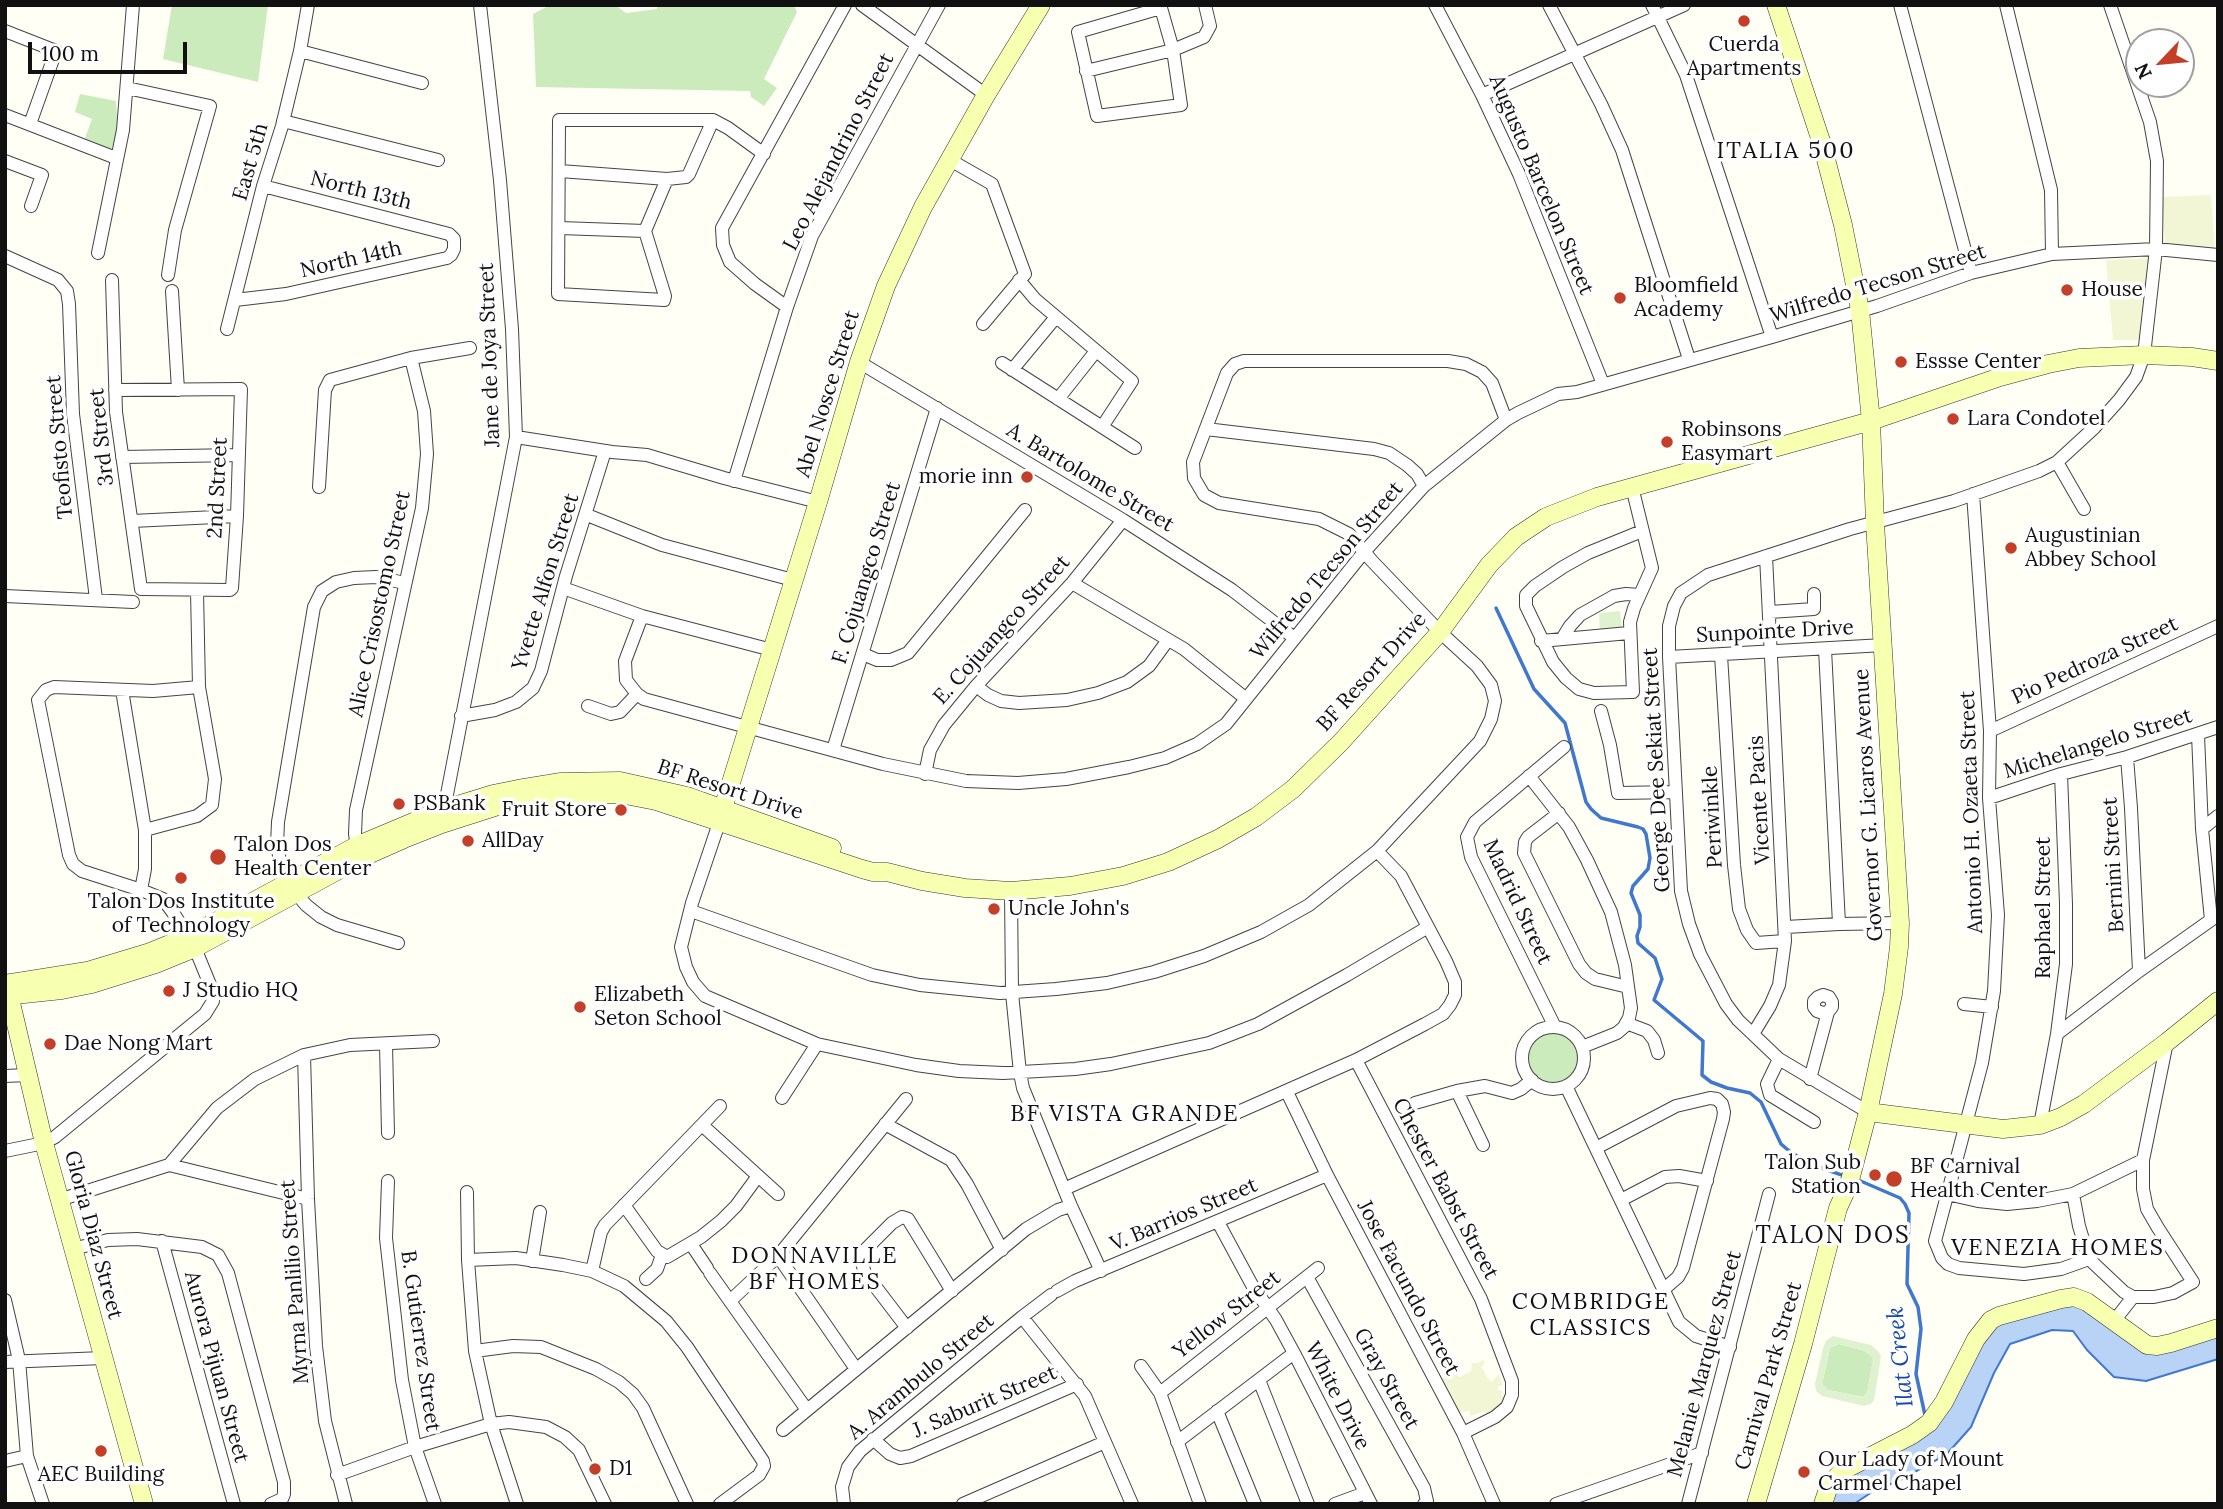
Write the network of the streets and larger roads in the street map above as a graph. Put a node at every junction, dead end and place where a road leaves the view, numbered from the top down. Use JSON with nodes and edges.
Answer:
{"nodes":[{"id":1,"x":133,"y":5,"type":"edge"},
{"id":2,"x":308,"y":5,"type":"edge"},
{"id":3,"x":480,"y":5,"type":"edge"},
{"id":4,"x":845,"y":5,"type":"edge"},
{"id":5,"x":862,"y":5,"type":"edge"},
{"id":6,"x":939,"y":5,"type":"edge"},
{"id":7,"x":1041,"y":5,"type":"edge"},
{"id":8,"x":1205,"y":5,"type":"edge"},
{"id":9,"x":1435,"y":5,"type":"edge"},
{"id":10,"x":1549,"y":5,"type":"edge"},
{"id":11,"x":1684,"y":5,"type":"edge"},
{"id":12,"x":1776,"y":5,"type":"edge"},
{"id":13,"x":1900,"y":5,"type":"edge"},
{"id":14,"x":2006,"y":5,"type":"edge"},
{"id":15,"x":2110,"y":5,"type":"edge"},
{"id":16,"x":1160,"y":6,"type":"edge"},
{"id":17,"x":1655,"y":10,"type":"edge"},
{"id":18,"x":5,"y":31,"type":"edge"},
{"id":19,"x":917,"y":45,"type":"junction"},
{"id":20,"x":1173,"y":50,"type":"junction"},
{"id":21,"x":300,"y":51,"type":"junction"},
{"id":22,"x":1575,"y":53,"type":"junction"},
{"id":23,"x":1086,"y":71,"type":"junction"},
{"id":24,"x":422,"y":83,"type":"dead end"},
{"id":25,"x":127,"y":88,"type":"junction"},
{"id":26,"x":986,"y":95,"type":"junction"},
{"id":27,"x":1482,"y":95,"type":"junction"},
{"id":28,"x":5,"y":116,"type":"edge"},
{"id":29,"x":713,"y":120,"type":"junction"},
{"id":30,"x":283,"y":121,"type":"junction"},
{"id":31,"x":30,"y":124,"type":"junction"},
{"id":32,"x":764,"y":154,"type":"junction"},
{"id":33,"x":116,"y":158,"type":"junction"},
{"id":34,"x":438,"y":160,"type":"dead end"},
{"id":35,"x":950,"y":160,"type":"junction"},
{"id":36,"x":5,"y":161,"type":"edge"},
{"id":37,"x":559,"y":171,"type":"junction"},
{"id":38,"x":667,"y":179,"type":"junction"},
{"id":39,"x":263,"y":186,"type":"junction"},
{"id":40,"x":31,"y":206,"type":"dead end"},
{"id":41,"x":559,"y":228,"type":"junction"},
{"id":42,"x":645,"y":231,"type":"junction"},
{"id":43,"x":449,"y":234,"type":"joint"},
{"id":44,"x":2156,"y":249,"type":"junction"},
{"id":45,"x":98,"y":253,"type":"dead end"},
{"id":46,"x":2052,"y":254,"type":"junction"},
{"id":47,"x":2218,"y":255,"type":"edge"},
{"id":48,"x":5,"y":256,"type":"edge"},
{"id":49,"x":1971,"y":272,"type":"junction"},
{"id":50,"x":168,"y":275,"type":"dead end"},
{"id":51,"x":112,"y":280,"type":"dead end"},
{"id":52,"x":1019,"y":280,"type":"junction"},
{"id":53,"x":172,"y":291,"type":"dead end"},
{"id":54,"x":235,"y":300,"type":"junction"},
{"id":55,"x":787,"y":306,"type":"junction"},
{"id":56,"x":1860,"y":310,"type":"junction"},
{"id":57,"x":1056,"y":317,"type":"junction"},
{"id":58,"x":983,"y":324,"type":"dead end"},
{"id":59,"x":227,"y":329,"type":"dead end"},
{"id":60,"x":1772,"y":337,"type":"junction"},
{"id":61,"x":470,"y":348,"type":"dead end"},
{"id":62,"x":1096,"y":351,"type":"junction"},
{"id":63,"x":2144,"y":355,"type":"junction"},
{"id":64,"x":411,"y":358,"type":"junction"},
{"id":65,"x":1689,"y":359,"type":"junction"},
{"id":66,"x":2218,"y":361,"type":"edge"},
{"id":67,"x":859,"y":362,"type":"junction"},
{"id":68,"x":1604,"y":384,"type":"junction"},
{"id":69,"x":115,"y":390,"type":"junction"},
{"id":70,"x":177,"y":390,"type":"junction"},
{"id":71,"x":1058,"y":399,"type":"junction"},
{"id":72,"x":937,"y":408,"type":"junction"},
{"id":73,"x":1506,"y":420,"type":"junction"},
{"id":74,"x":1871,"y":421,"type":"junction"},
{"id":75,"x":1102,"y":427,"type":"junction"},
{"id":76,"x":1206,"y":429,"type":"junction"},
{"id":77,"x":516,"y":436,"type":"junction"},
{"id":78,"x":1135,"y":448,"type":"dead end"},
{"id":79,"x":606,"y":451,"type":"junction"},
{"id":80,"x":239,"y":455,"type":"junction"},
{"id":81,"x":122,"y":457,"type":"junction"},
{"id":82,"x":2057,"y":462,"type":"junction"},
{"id":83,"x":734,"y":481,"type":"junction"},
{"id":84,"x":1424,"y":486,"type":"junction"},
{"id":85,"x":319,"y":487,"type":"dead end"},
{"id":86,"x":1632,"y":487,"type":"junction"},
{"id":87,"x":1973,"y":494,"type":"junction"},
{"id":88,"x":818,"y":502,"type":"junction"},
{"id":89,"x":2084,"y":509,"type":"dead end"},
{"id":90,"x":1025,"y":510,"type":"dead end"},
{"id":91,"x":587,"y":515,"type":"junction"},
{"id":92,"x":237,"y":516,"type":"junction"},
{"id":93,"x":1123,"y":520,"type":"junction"},
{"id":94,"x":132,"y":521,"type":"junction"},
{"id":95,"x":1875,"y":523,"type":"junction"},
{"id":96,"x":1642,"y":531,"type":"junction"},
{"id":97,"x":1364,"y":552,"type":"junction"},
{"id":98,"x":1766,"y":556,"type":"junction"},
{"id":99,"x":793,"y":580,"type":"junction"},
{"id":100,"x":405,"y":583,"type":"junction"},
{"id":101,"x":1072,"y":583,"type":"junction"},
{"id":102,"x":563,"y":588,"type":"junction"},
{"id":103,"x":197,"y":591,"type":"junction"},
{"id":104,"x":1814,"y":594,"type":"dead end"},
{"id":105,"x":1639,"y":595,"type":"junction"},
{"id":106,"x":5,"y":596,"type":"edge"},
{"id":107,"x":96,"y":599,"type":"junction"},
{"id":108,"x":133,"y":602,"type":"dead end"},
{"id":109,"x":1770,"y":612,"type":"junction"},
{"id":110,"x":642,"y":616,"type":"junction"},
{"id":111,"x":2218,"y":626,"type":"edge"},
{"id":112,"x":1440,"y":632,"type":"junction"},
{"id":113,"x":1629,"y":633,"type":"junction"},
{"id":114,"x":1293,"y":637,"type":"junction"},
{"id":115,"x":1562,"y":639,"type":"junction"},
{"id":116,"x":1168,"y":640,"type":"junction"},
{"id":117,"x":1541,"y":641,"type":"junction"},
{"id":118,"x":1884,"y":645,"type":"junction"},
{"id":119,"x":1825,"y":649,"type":"junction"},
{"id":120,"x":772,"y":650,"type":"junction"},
{"id":121,"x":1772,"y":652,"type":"junction"},
{"id":122,"x":863,"y":654,"type":"junction"},
{"id":123,"x":1721,"y":655,"type":"junction"},
{"id":124,"x":1668,"y":657,"type":"junction"},
{"id":125,"x":976,"y":685,"type":"junction"},
{"id":126,"x":199,"y":687,"type":"junction"},
{"id":127,"x":122,"y":690,"type":"junction"},
{"id":128,"x":637,"y":694,"type":"junction"},
{"id":129,"x":1245,"y":698,"type":"junction"},
{"id":130,"x":587,"y":706,"type":"dead end"},
{"id":131,"x":1601,"y":711,"type":"dead end"},
{"id":132,"x":461,"y":716,"type":"junction"},
{"id":133,"x":748,"y":727,"type":"junction"},
{"id":134,"x":2218,"y":727,"type":"edge"},
{"id":135,"x":1990,"y":732,"type":"junction"},
{"id":136,"x":2198,"y":735,"type":"junction"},
{"id":137,"x":1564,"y":747,"type":"dead end"},
{"id":138,"x":832,"y":750,"type":"junction"},
{"id":139,"x":2127,"y":757,"type":"junction"},
{"id":140,"x":925,"y":774,"type":"junction"},
{"id":141,"x":2061,"y":774,"type":"junction"},
{"id":142,"x":1529,"y":776,"type":"junction"},
{"id":143,"x":1676,"y":792,"type":"junction"},
{"id":144,"x":1989,"y":798,"type":"junction"},
{"id":145,"x":1559,"y":813,"type":"junction"},
{"id":146,"x":720,"y":815,"type":"junction"},
{"id":147,"x":2218,"y":816,"type":"edge"},
{"id":148,"x":443,"y":817,"type":"junction"},
{"id":149,"x":2202,"y":829,"type":"junction"},
{"id":150,"x":145,"y":830,"type":"junction"},
{"id":151,"x":1377,"y":851,"type":"junction"},
{"id":152,"x":358,"y":852,"type":"junction"},
{"id":153,"x":292,"y":887,"type":"junction"},
{"id":154,"x":141,"y":890,"type":"junction"},
{"id":155,"x":1011,"y":891,"type":"junction"},
{"id":156,"x":691,"y":911,"type":"junction"},
{"id":157,"x":2214,"y":917,"type":"edge"},
{"id":158,"x":1839,"y":923,"type":"junction"},
{"id":159,"x":1900,"y":923,"type":"junction"},
{"id":160,"x":1428,"y":927,"type":"junction"},
{"id":161,"x":1786,"y":928,"type":"junction"},
{"id":162,"x":1786,"y":941,"type":"junction"},
{"id":163,"x":192,"y":942,"type":"junction"},
{"id":164,"x":398,"y":943,"type":"dead end"},
{"id":165,"x":2139,"y":971,"type":"junction"},
{"id":166,"x":6,"y":987,"type":"edge"},
{"id":167,"x":1628,"y":987,"type":"junction"},
{"id":168,"x":1012,"y":993,"type":"junction"},
{"id":169,"x":2218,"y":1001,"type":"edge"},
{"id":170,"x":1964,"y":1004,"type":"dead end"},
{"id":171,"x":1992,"y":1007,"type":"junction"},
{"id":172,"x":1828,"y":1012,"type":"dead end"},
{"id":173,"x":1626,"y":1023,"type":"junction"},
{"id":174,"x":1555,"y":1027,"type":"junction"},
{"id":175,"x":1753,"y":1034,"type":"junction"},
{"id":176,"x":2057,"y":1034,"type":"junction"},
{"id":177,"x":433,"y":1041,"type":"dead end"},
{"id":178,"x":2167,"y":1042,"type":"junction"},
{"id":179,"x":386,"y":1044,"type":"junction"},
{"id":180,"x":817,"y":1044,"type":"junction"},
{"id":181,"x":1583,"y":1047,"type":"junction"},
{"id":182,"x":1658,"y":1053,"type":"dead end"},
{"id":183,"x":304,"y":1055,"type":"junction"},
{"id":184,"x":1779,"y":1059,"type":"junction"},
{"id":185,"x":1356,"y":1060,"type":"junction"},
{"id":186,"x":1020,"y":1073,"type":"junction"},
{"id":187,"x":28,"y":1075,"type":"junction"},
{"id":188,"x":5,"y":1076,"type":"edge"},
{"id":189,"x":1810,"y":1079,"type":"junction"},
{"id":190,"x":1532,"y":1080,"type":"junction"},
{"id":191,"x":1566,"y":1086,"type":"junction"},
{"id":192,"x":1457,"y":1091,"type":"junction"},
{"id":193,"x":1287,"y":1092,"type":"junction"},
{"id":194,"x":782,"y":1098,"type":"dead end"},
{"id":195,"x":906,"y":1099,"type":"dead end"},
{"id":196,"x":1415,"y":1103,"type":"dead end"},
{"id":197,"x":720,"y":1106,"type":"dead end"},
{"id":198,"x":1868,"y":1112,"type":"junction"},
{"id":199,"x":1814,"y":1122,"type":"dead end"},
{"id":200,"x":885,"y":1124,"type":"junction"},
{"id":201,"x":702,"y":1125,"type":"junction"},
{"id":202,"x":2040,"y":1125,"type":"junction"},
{"id":203,"x":1967,"y":1126,"type":"junction"},
{"id":204,"x":388,"y":1133,"type":"dead end"},
{"id":205,"x":44,"y":1143,"type":"junction"},
{"id":206,"x":1483,"y":1145,"type":"dead end"},
{"id":207,"x":1596,"y":1149,"type":"junction"},
{"id":208,"x":5,"y":1151,"type":"edge"},
{"id":209,"x":2143,"y":1160,"type":"junction"},
{"id":210,"x":169,"y":1164,"type":"junction"},
{"id":211,"x":1327,"y":1175,"type":"junction"},
{"id":212,"x":758,"y":1176,"type":"junction"},
{"id":213,"x":1851,"y":1177,"type":"joint"},
{"id":214,"x":388,"y":1181,"type":"dead end"},
{"id":215,"x":1707,"y":1181,"type":"junction"},
{"id":216,"x":1064,"y":1189,"type":"junction"},
{"id":217,"x":467,"y":1192,"type":"dead end"},
{"id":218,"x":778,"y":1194,"type":"dead end"},
{"id":219,"x":1769,"y":1194,"type":"dead end"},
{"id":220,"x":1947,"y":1194,"type":"junction"},
{"id":221,"x":2073,"y":1194,"type":"junction"},
{"id":222,"x":308,"y":1199,"type":"junction"},
{"id":223,"x":59,"y":1200,"type":"junction"},
{"id":224,"x":1621,"y":1200,"type":"junction"},
{"id":225,"x":624,"y":1205,"type":"junction"},
{"id":226,"x":1071,"y":1206,"type":"junction"},
{"id":227,"x":540,"y":1212,"type":"dead end"},
{"id":228,"x":1218,"y":1222,"type":"junction"},
{"id":229,"x":162,"y":1241,"type":"junction"},
{"id":230,"x":691,"y":1244,"type":"junction"},
{"id":231,"x":73,"y":1249,"type":"junction"},
{"id":232,"x":1002,"y":1250,"type":"junction"},
{"id":233,"x":662,"y":1255,"type":"junction"},
{"id":234,"x":778,"y":1256,"type":"junction"},
{"id":235,"x":2090,"y":1259,"type":"junction"},
{"id":236,"x":468,"y":1261,"type":"junction"},
{"id":237,"x":532,"y":1261,"type":"junction"},
{"id":238,"x":1318,"y":1268,"type":"dead end"},
{"id":239,"x":592,"y":1271,"type":"junction"},
{"id":240,"x":1101,"y":1271,"type":"junction"},
{"id":241,"x":1307,"y":1277,"type":"junction"},
{"id":242,"x":646,"y":1279,"type":"dead end"},
{"id":243,"x":1663,"y":1290,"type":"junction"},
{"id":244,"x":951,"y":1291,"type":"junction"},
{"id":245,"x":1054,"y":1293,"type":"joint"},
{"id":246,"x":2133,"y":1297,"type":"junction"},
{"id":247,"x":5,"y":1300,"type":"edge"},
{"id":248,"x":730,"y":1301,"type":"junction"},
{"id":249,"x":1268,"y":1308,"type":"junction"},
{"id":250,"x":2103,"y":1313,"type":"junction"},
{"id":251,"x":1022,"y":1317,"type":"junction"},
{"id":252,"x":906,"y":1328,"type":"junction"},
{"id":253,"x":2218,"y":1328,"type":"edge"},
{"id":254,"x":1730,"y":1347,"type":"junction"},
{"id":255,"x":475,"y":1351,"type":"junction"},
{"id":256,"x":1294,"y":1353,"type":"junction"},
{"id":257,"x":103,"y":1358,"type":"junction"},
{"id":258,"x":19,"y":1360,"type":"junction"},
{"id":259,"x":5,"y":1362,"type":"edge"},
{"id":260,"x":1141,"y":1366,"type":"dead end"},
{"id":261,"x":856,"y":1369,"type":"junction"},
{"id":262,"x":1259,"y":1380,"type":"junction"},
{"id":263,"x":1077,"y":1384,"type":"junction"},
{"id":264,"x":1160,"y":1393,"type":"junction"},
{"id":265,"x":807,"y":1410,"type":"junction"},
{"id":266,"x":1217,"y":1411,"type":"junction"},
{"id":267,"x":491,"y":1424,"type":"junction"},
{"id":268,"x":783,"y":1430,"type":"dead end"},
{"id":269,"x":1463,"y":1433,"type":"junction"},
{"id":270,"x":873,"y":1439,"type":"junction"},
{"id":271,"x":1105,"y":1442,"type":"junction"},
{"id":272,"x":1177,"y":1442,"type":"junction"},
{"id":273,"x":415,"y":1447,"type":"junction"},
{"id":274,"x":1702,"y":1453,"type":"junction"},
{"id":275,"x":27,"y":1456,"type":"junction"},
{"id":276,"x":5,"y":1461,"type":"edge"},
{"id":277,"x":337,"y":1475,"type":"junction"},
{"id":278,"x":1368,"y":1499,"type":"edge"},
{"id":279,"x":1126,"y":1502,"type":"edge"},
{"id":280,"x":1425,"y":1502,"type":"edge"},
{"id":281,"x":43,"y":1504,"type":"edge"},
{"id":282,"x":145,"y":1504,"type":"edge"},
{"id":283,"x":233,"y":1504,"type":"edge"},
{"id":284,"x":271,"y":1504,"type":"edge"},
{"id":285,"x":346,"y":1504,"type":"edge"},
{"id":286,"x":435,"y":1504,"type":"edge"},
{"id":287,"x":517,"y":1504,"type":"edge"},
{"id":288,"x":604,"y":1504,"type":"edge"},
{"id":289,"x":687,"y":1504,"type":"edge"},
{"id":290,"x":720,"y":1504,"type":"edge"},
{"id":291,"x":844,"y":1504,"type":"edge"},
{"id":292,"x":963,"y":1504,"type":"edge"},
{"id":293,"x":1200,"y":1504,"type":"edge"},
{"id":294,"x":1255,"y":1504,"type":"edge"},
{"id":295,"x":1308,"y":1504,"type":"edge"},
{"id":296,"x":1335,"y":1504,"type":"edge"},
{"id":297,"x":1494,"y":1504,"type":"edge"},
{"id":298,"x":1556,"y":1504,"type":"edge"},
{"id":299,"x":1688,"y":1504,"type":"edge"},
{"id":300,"x":1756,"y":1504,"type":"edge"},
{"id":301,"x":1823,"y":1504,"type":"edge"}],
"edges":[{"from":1,"to":25,"type":"street"},
{"from":2,"to":21,"type":"street","name":"East 5th"},
{"from":3,"to":77,"type":"street","name":"Jane de Joya Street"},
{"from":4,"to":32,"type":"street"},
{"from":5,"to":19,"type":"street"},
{"from":6,"to":19,"type":"street","name":"Leo Alejandrino Street"},
{"from":7,"to":26,"type":"street","name":"Abel Nosce Street"},
{"from":8,"to":20,"type":"street"},
{"from":9,"to":27,"type":"street","name":"Augusto Barcelon Street"},
{"from":10,"to":22,"type":"street"},
{"from":11,"to":17,"type":"street"},
{"from":12,"to":56,"type":"street","name":"Governor G. Licaros Avenue"},
{"from":13,"to":49,"type":"street"},
{"from":14,"to":46,"type":"street"},
{"from":15,"to":44,"type":"street","name":"George Dee Sekiat Street"},
{"from":16,"to":20,"type":"street"},
{"from":16,"to":23,"type":"street"},
{"from":17,"to":22,"type":"street"},
{"from":17,"to":60,"type":"street"},
{"from":18,"to":31,"type":"street"},
{"from":19,"to":26,"type":"street"},
{"from":19,"to":55,"type":"street","name":"Leo Alejandrino Street"},
{"from":20,"to":23,"type":"street"},
{"from":20,"to":23,"type":"street"},
{"from":21,"to":24,"type":"street"},
{"from":21,"to":30,"type":"street","name":"East 5th"},
{"from":22,"to":27,"type":"street"},
{"from":22,"to":65,"type":"street"},
{"from":25,"to":33,"type":"street"},
{"from":25,"to":50,"type":"street"},
{"from":26,"to":35,"type":"street","name":"Abel Nosce Street"},
{"from":27,"to":68,"type":"street","name":"Augusto Barcelon Street"},
{"from":28,"to":31,"type":"street"},
{"from":29,"to":32,"type":"street"},
{"from":29,"to":37,"type":"street"},
{"from":29,"to":38,"type":"street"},
{"from":30,"to":34,"type":"street"},
{"from":30,"to":39,"type":"street","name":"East 5th"},
{"from":31,"to":33,"type":"street"},
{"from":32,"to":55,"type":"street"},
{"from":33,"to":45,"type":"street"},
{"from":35,"to":52,"type":"street"},
{"from":35,"to":67,"type":"street","name":"Abel Nosce Street"},
{"from":36,"to":40,"type":"street"},
{"from":37,"to":38,"type":"street"},
{"from":37,"to":41,"type":"street"},
{"from":38,"to":42,"type":"street"},
{"from":39,"to":43,"type":"street","name":"North 13th"},
{"from":39,"to":54,"type":"street","name":"East 5th"},
{"from":41,"to":42,"type":"street"},
{"from":41,"to":42,"type":"street"},
{"from":43,"to":54,"type":"street","name":"North 14th"},
{"from":44,"to":46,"type":"street","name":"Wilfredo Tecson Street"},
{"from":44,"to":47,"type":"street","name":"Wilfredo Tecson Street"},
{"from":44,"to":63,"type":"street","name":"George Dee Sekiat Street"},
{"from":46,"to":49,"type":"street","name":"Wilfredo Tecson Street"},
{"from":48,"to":107,"type":"street","name":"Teofisto Street"},
{"from":49,"to":56,"type":"street","name":"Wilfredo Tecson Street"},
{"from":51,"to":69,"type":"street","name":"3rd Street"},
{"from":52,"to":57,"type":"street"},
{"from":52,"to":58,"type":"street"},
{"from":53,"to":70,"type":"street"},
{"from":54,"to":59,"type":"street","name":"East 5th"},
{"from":55,"to":83,"type":"street","name":"Leo Alejandrino Street"},
{"from":56,"to":60,"type":"street","name":"Wilfredo Tecson Street"},
{"from":56,"to":74,"type":"street","name":"Governor G. Licaros Avenue"},
{"from":57,"to":62,"type":"street"},
{"from":57,"to":71,"type":"street"},
{"from":60,"to":65,"type":"street","name":"Wilfredo Tecson Street"},
{"from":61,"to":64,"type":"street"},
{"from":62,"to":71,"type":"street"},
{"from":62,"to":75,"type":"street"},
{"from":63,"to":66,"type":"street","name":"BF Resort Drive"},
{"from":63,"to":74,"type":"street","name":"BF Resort Drive"},
{"from":63,"to":82,"type":"street","name":"George Dee Sekiat Street"},
{"from":64,"to":85,"type":"street"},
{"from":64,"to":100,"type":"street","name":"Alice Crisostomo Street"},
{"from":65,"to":68,"type":"street","name":"Wilfredo Tecson Street"},
{"from":67,"to":72,"type":"street","name":"A. Bartolome Street"},
{"from":67,"to":88,"type":"street","name":"Abel Nosce Street"},
{"from":68,"to":73,"type":"street","name":"Wilfredo Tecson Street"},
{"from":69,"to":70,"type":"street"},
{"from":69,"to":81,"type":"street","name":"3rd Street"},
{"from":70,"to":80,"type":"street","name":"2nd Street"},
{"from":71,"to":75,"type":"street"},
{"from":72,"to":93,"type":"street","name":"A. Bartolome Street"},
{"from":72,"to":122,"type":"street","name":"F. Cojuangco Street"},
{"from":73,"to":76,"type":"street"},
{"from":73,"to":84,"type":"street","name":"Wilfredo Tecson Street"},
{"from":74,"to":86,"type":"street","name":"BF Resort Drive"},
{"from":74,"to":95,"type":"street","name":"Governor G. Licaros Avenue"},
{"from":75,"to":78,"type":"street"},
{"from":76,"to":84,"type":"street"},
{"from":76,"to":97,"type":"street"},
{"from":77,"to":79,"type":"street"},
{"from":77,"to":132,"type":"street","name":"Jane de Joya Street"},
{"from":79,"to":83,"type":"street"},
{"from":79,"to":91,"type":"street","name":"Yvette Alfon Street"},
{"from":80,"to":81,"type":"street"},
{"from":80,"to":92,"type":"street","name":"2nd Street"},
{"from":81,"to":94,"type":"street","name":"3rd Street"},
{"from":82,"to":87,"type":"street","name":"George Dee Sekiat Street"},
{"from":82,"to":89,"type":"street"},
{"from":83,"to":88,"type":"street"},
{"from":84,"to":97,"type":"street","name":"Wilfredo Tecson Street"},
{"from":86,"to":96,"type":"street"},
{"from":86,"to":112,"type":"street","name":"BF Resort Drive"},
{"from":87,"to":95,"type":"street","name":"George Dee Sekiat Street"},
{"from":87,"to":135,"type":"street","name":"Antonio H. Ozaeta Street"},
{"from":88,"to":99,"type":"street","name":"Abel Nosce Street"},
{"from":90,"to":122,"type":"street"},
{"from":91,"to":99,"type":"street"},
{"from":91,"to":102,"type":"street","name":"Yvette Alfon Street"},
{"from":92,"to":94,"type":"street"},
{"from":92,"to":103,"type":"street","name":"2nd Street"},
{"from":93,"to":101,"type":"street","name":"E. Cojuangco Street"},
{"from":93,"to":114,"type":"street","name":"A. Bartolome Street"},
{"from":94,"to":103,"type":"street","name":"3rd Street"},
{"from":95,"to":98,"type":"street","name":"George Dee Sekiat Street"},
{"from":95,"to":118,"type":"street","name":"Governor G. Licaros Avenue"},
{"from":96,"to":105,"type":"street"},
{"from":96,"to":117,"type":"street"},
{"from":97,"to":112,"type":"street"},
{"from":97,"to":114,"type":"street","name":"Wilfredo Tecson Street"},
{"from":98,"to":109,"type":"street","name":"Vicente Pacis"},
{"from":98,"to":124,"type":"street","name":"George Dee Sekiat Street"},
{"from":99,"to":120,"type":"street","name":"Abel Nosce Street"},
{"from":100,"to":152,"type":"street","name":"Alice Crisostomo Street"},
{"from":100,"to":153,"type":"street"},
{"from":101,"to":116,"type":"street"},
{"from":101,"to":125,"type":"street","name":"E. Cojuangco Street"},
{"from":102,"to":110,"type":"street"},
{"from":102,"to":132,"type":"street","name":"Yvette Alfon Street"},
{"from":103,"to":126,"type":"street"},
{"from":104,"to":109,"type":"street"},
{"from":105,"to":113,"type":"street"},
{"from":105,"to":115,"type":"street"},
{"from":106,"to":107,"type":"street"},
{"from":107,"to":108,"type":"street"},
{"from":109,"to":121,"type":"street","name":"Vicente Pacis"},
{"from":110,"to":120,"type":"street"},
{"from":110,"to":128,"type":"street"},
{"from":111,"to":135,"type":"street","name":"Pio Pedroza Street"},
{"from":112,"to":151,"type":"street"},
{"from":112,"to":155,"type":"street","name":"BF Resort Drive"},
{"from":113,"to":115,"type":"street"},
{"from":113,"to":117,"type":"street"},
{"from":114,"to":129,"type":"street","name":"Wilfredo Tecson Street"},
{"from":115,"to":117,"type":"street"},
{"from":116,"to":125,"type":"street"},
{"from":116,"to":129,"type":"street"},
{"from":118,"to":119,"type":"street","name":"Sunpointe Drive"},
{"from":118,"to":159,"type":"street","name":"Governor G. Licaros Avenue"},
{"from":119,"to":121,"type":"street","name":"Sunpointe Drive"},
{"from":119,"to":158,"type":"street"},
{"from":120,"to":133,"type":"street","name":"Abel Nosce Street"},
{"from":121,"to":123,"type":"street","name":"Sunpointe Drive"},
{"from":121,"to":161,"type":"street","name":"Vicente Pacis"},
{"from":122,"to":138,"type":"street","name":"F. Cojuangco Street"},
{"from":123,"to":124,"type":"street","name":"Sunpointe Drive"},
{"from":123,"to":162,"type":"street","name":"Periwinkle"},
{"from":124,"to":143,"type":"street","name":"George Dee Sekiat Street"},
{"from":125,"to":140,"type":"street","name":"E. Cojuangco Street"},
{"from":126,"to":127,"type":"street"},
{"from":126,"to":150,"type":"street"},
{"from":127,"to":150,"type":"street"},
{"from":127,"to":154,"type":"street"},
{"from":128,"to":130,"type":"street"},
{"from":128,"to":133,"type":"street"},
{"from":129,"to":140,"type":"street","name":"Wilfredo Tecson Street"},
{"from":131,"to":143,"type":"street"},
{"from":132,"to":148,"type":"street","name":"Jane de Joya Street"},
{"from":133,"to":138,"type":"street","name":"Wilfredo Tecson Street"},
{"from":133,"to":146,"type":"street","name":"Abel Nosce Street"},
{"from":134,"to":136,"type":"street","name":"Michelangelo Street"},
{"from":135,"to":144,"type":"street","name":"Antonio H. Ozaeta Street"},
{"from":136,"to":139,"type":"street","name":"Michelangelo Street"},
{"from":136,"to":149,"type":"street"},
{"from":137,"to":142,"type":"street","name":"Madrid Street"},
{"from":138,"to":140,"type":"street","name":"Wilfredo Tecson Street"},
{"from":139,"to":141,"type":"street","name":"Michelangelo Street"},
{"from":139,"to":165,"type":"street","name":"Bernini Street"},
{"from":141,"to":144,"type":"street","name":"Michelangelo Street"},
{"from":141,"to":176,"type":"street","name":"Raphael Street"},
{"from":142,"to":145,"type":"street"},
{"from":142,"to":174,"type":"street","name":"Madrid Street"},
{"from":143,"to":175,"type":"street","name":"George Dee Sekiat Street"},
{"from":144,"to":171,"type":"street","name":"Antonio H. Ozaeta Street"},
{"from":145,"to":167,"type":"street"},
{"from":145,"to":167,"type":"street"},
{"from":146,"to":148,"type":"street","name":"BF Resort Drive"},
{"from":146,"to":155,"type":"street","name":"BF Resort Drive"},
{"from":146,"to":156,"type":"street"},
{"from":147,"to":149,"type":"street"},
{"from":148,"to":152,"type":"street","name":"BF Resort Drive"},
{"from":149,"to":157,"type":"street"},
{"from":150,"to":154,"type":"street"},
{"from":151,"to":160,"type":"street"},
{"from":151,"to":168,"type":"street"},
{"from":152,"to":153,"type":"street","name":"BF Resort Drive"},
{"from":153,"to":163,"type":"street","name":"BF Resort Drive"},
{"from":153,"to":164,"type":"street"},
{"from":154,"to":163,"type":"street"},
{"from":155,"to":168,"type":"street"},
{"from":156,"to":168,"type":"street"},
{"from":156,"to":180,"type":"street"},
{"from":157,"to":165,"type":"street"},
{"from":158,"to":159,"type":"street"},
{"from":158,"to":161,"type":"street"},
{"from":159,"to":198,"type":"street","name":"Governor G. Licaros Avenue"},
{"from":160,"to":185,"type":"street"},
{"from":160,"to":186,"type":"street"},
{"from":161,"to":162,"type":"street","name":"Vicente Pacis"},
{"from":162,"to":175,"type":"street","name":"Vicente Pacis"},
{"from":163,"to":166,"type":"street","name":"BF Resort Drive"},
{"from":163,"to":205,"type":"street"},
{"from":165,"to":176,"type":"street"},
{"from":166,"to":187,"type":"street","name":"Gloria Diaz Street"},
{"from":167,"to":173,"type":"street"},
{"from":168,"to":186,"type":"street"},
{"from":169,"to":178,"type":"street"},
{"from":170,"to":171,"type":"street"},
{"from":171,"to":203,"type":"street","name":"Antonio H. Ozaeta Street"},
{"from":172,"to":189,"type":"street"},
{"from":173,"to":181,"type":"street"},
{"from":173,"to":182,"type":"street"},
{"from":174,"to":181,"type":"street"},
{"from":174,"to":190,"type":"street"},
{"from":175,"to":184,"type":"street","name":"George Dee Sekiat Street"},
{"from":176,"to":202,"type":"street","name":"Raphael Street"},
{"from":177,"to":179,"type":"street"},
{"from":178,"to":202,"type":"street"},
{"from":178,"to":209,"type":"street"},
{"from":179,"to":183,"type":"street"},
{"from":179,"to":204,"type":"street"},
{"from":180,"to":186,"type":"street"},
{"from":180,"to":194,"type":"street"},
{"from":181,"to":191,"type":"street"},
{"from":183,"to":210,"type":"street"},
{"from":183,"to":222,"type":"street","name":"Myrna Panlilio Street"},
{"from":184,"to":189,"type":"street","name":"George Dee Sekiat Street"},
{"from":184,"to":199,"type":"street"},
{"from":185,"to":193,"type":"street"},
{"from":185,"to":269,"type":"street","name":"Chester Babst Street"},
{"from":186,"to":216,"type":"street"},
{"from":187,"to":188,"type":"street"},
{"from":187,"to":205,"type":"street","name":"Gloria Diaz Street"},
{"from":189,"to":198,"type":"street","name":"George Dee Sekiat Street"},
{"from":190,"to":191,"type":"street"},
{"from":190,"to":192,"type":"street"},
{"from":191,"to":207,"type":"street"},
{"from":192,"to":196,"type":"street"},
{"from":192,"to":206,"type":"street"},
{"from":193,"to":211,"type":"street","name":"Jose Facundo Street"},
{"from":193,"to":216,"type":"street"},
{"from":195,"to":200,"type":"street"},
{"from":197,"to":201,"type":"street"},
{"from":198,"to":203,"type":"street"},
{"from":198,"to":213,"type":"street","name":"Governor G. Licaros Avenue"},
{"from":200,"to":232,"type":"street"},
{"from":200,"to":234,"type":"street"},
{"from":201,"to":212,"type":"street"},
{"from":201,"to":225,"type":"street"},
{"from":202,"to":203,"type":"street"},
{"from":203,"to":220,"type":"street","name":"Antonio H. Ozaeta Street"},
{"from":205,"to":208,"type":"street"},
{"from":205,"to":223,"type":"street","name":"Gloria Diaz Street"},
{"from":207,"to":215,"type":"street"},
{"from":207,"to":224,"type":"street"},
{"from":209,"to":221,"type":"street"},
{"from":209,"to":246,"type":"street"},
{"from":210,"to":222,"type":"street"},
{"from":210,"to":223,"type":"street"},
{"from":211,"to":228,"type":"street","name":"V. Barrios Street"},
{"from":211,"to":269,"type":"street","name":"Jose Facundo Street"},
{"from":212,"to":218,"type":"street"},
{"from":212,"to":230,"type":"street"},
{"from":213,"to":300,"type":"street","name":"Carnival Park Street"},
{"from":214,"to":273,"type":"street","name":"B. Gutierrez Street"},
{"from":215,"to":224,"type":"street"},
{"from":215,"to":243,"type":"street"},
{"from":216,"to":226,"type":"street"},
{"from":217,"to":236,"type":"street"},
{"from":219,"to":254,"type":"street","name":"Melanie Marquez Street"},
{"from":220,"to":221,"type":"street"},
{"from":220,"to":235,"type":"street","name":"Antonio H. Ozaeta Street"},
{"from":221,"to":235,"type":"street"},
{"from":222,"to":277,"type":"street","name":"Myrna Panlilio Street"},
{"from":223,"to":231,"type":"street","name":"Gloria Diaz Street"},
{"from":224,"to":243,"type":"street"},
{"from":225,"to":233,"type":"street"},
{"from":225,"to":239,"type":"street"},
{"from":226,"to":232,"type":"street"},
{"from":226,"to":240,"type":"street"},
{"from":227,"to":237,"type":"street"},
{"from":228,"to":240,"type":"street","name":"V. Barrios Street"},
{"from":228,"to":249,"type":"street","name":"White Drive"},
{"from":229,"to":231,"type":"street"},
{"from":229,"to":283,"type":"street","name":"Aurora Pijuan Street"},
{"from":229,"to":284,"type":"street"},
{"from":230,"to":233,"type":"street"},
{"from":230,"to":248,"type":"street"},
{"from":231,"to":257,"type":"street","name":"Gloria Diaz Street"},
{"from":232,"to":244,"type":"street"},
{"from":233,"to":242,"type":"street"},
{"from":234,"to":248,"type":"street"},
{"from":234,"to":261,"type":"street"},
{"from":235,"to":246,"type":"street"},
{"from":236,"to":237,"type":"street"},
{"from":236,"to":255,"type":"street"},
{"from":237,"to":239,"type":"street"},
{"from":238,"to":241,"type":"street","name":"Yellow Street"},
{"from":239,"to":290,"type":"street"},
{"from":240,"to":245,"type":"street","name":"V. Barrios Street"},
{"from":241,"to":249,"type":"street","name":"Yellow Street"},
{"from":241,"to":280,"type":"street","name":"Gray Street"},
{"from":243,"to":254,"type":"street"},
{"from":244,"to":252,"type":"street"},
{"from":244,"to":252,"type":"street"},
{"from":245,"to":251,"type":"street","name":"A. Arambulo Street"},
{"from":246,"to":250,"type":"street"},
{"from":247,"to":258,"type":"street"},
{"from":248,"to":265,"type":"street"},
{"from":249,"to":256,"type":"street","name":"White Drive"},
{"from":249,"to":264,"type":"street","name":"Yellow Street"},
{"from":250,"to":253,"type":"street"},
{"from":250,"to":301,"type":"street"},
{"from":251,"to":263,"type":"street"},
{"from":251,"to":270,"type":"street","name":"A. Arambulo Street"},
{"from":252,"to":261,"type":"street"},
{"from":254,"to":274,"type":"street","name":"Melanie Marquez Street"},
{"from":255,"to":267,"type":"street"},
{"from":255,"to":289,"type":"street"},
{"from":256,"to":262,"type":"street"},
{"from":256,"to":278,"type":"street","name":"White Drive"},
{"from":257,"to":258,"type":"street"},
{"from":257,"to":282,"type":"street","name":"Gloria Diaz Street"},
{"from":258,"to":259,"type":"street"},
{"from":258,"to":275,"type":"street"},
{"from":260,"to":264,"type":"street"},
{"from":261,"to":265,"type":"street"},
{"from":262,"to":266,"type":"street"},
{"from":262,"to":295,"type":"street"},
{"from":263,"to":270,"type":"street","name":"J. Saburit Street"},
{"from":263,"to":271,"type":"street"},
{"from":264,"to":272,"type":"street"},
{"from":265,"to":268,"type":"street"},
{"from":266,"to":272,"type":"street"},
{"from":266,"to":294,"type":"street"},
{"from":267,"to":273,"type":"street"},
{"from":267,"to":287,"type":"street"},
{"from":267,"to":288,"type":"street"},
{"from":269,"to":297,"type":"street","name":"Jose Facundo Street"},
{"from":270,"to":291,"type":"street","name":"A. Arambulo Street"},
{"from":271,"to":279,"type":"street"},
{"from":271,"to":292,"type":"street"},
{"from":272,"to":293,"type":"street"},
{"from":273,"to":277,"type":"street"},
{"from":273,"to":286,"type":"street","name":"B. Gutierrez Street"},
{"from":274,"to":298,"type":"street"},
{"from":274,"to":299,"type":"street","name":"Melanie Marquez Street"},
{"from":275,"to":276,"type":"street"},
{"from":275,"to":281,"type":"street"},
{"from":277,"to":285,"type":"street","name":"Myrna Panlilio Street"},
{"from":278,"to":296,"type":"street"}]}
